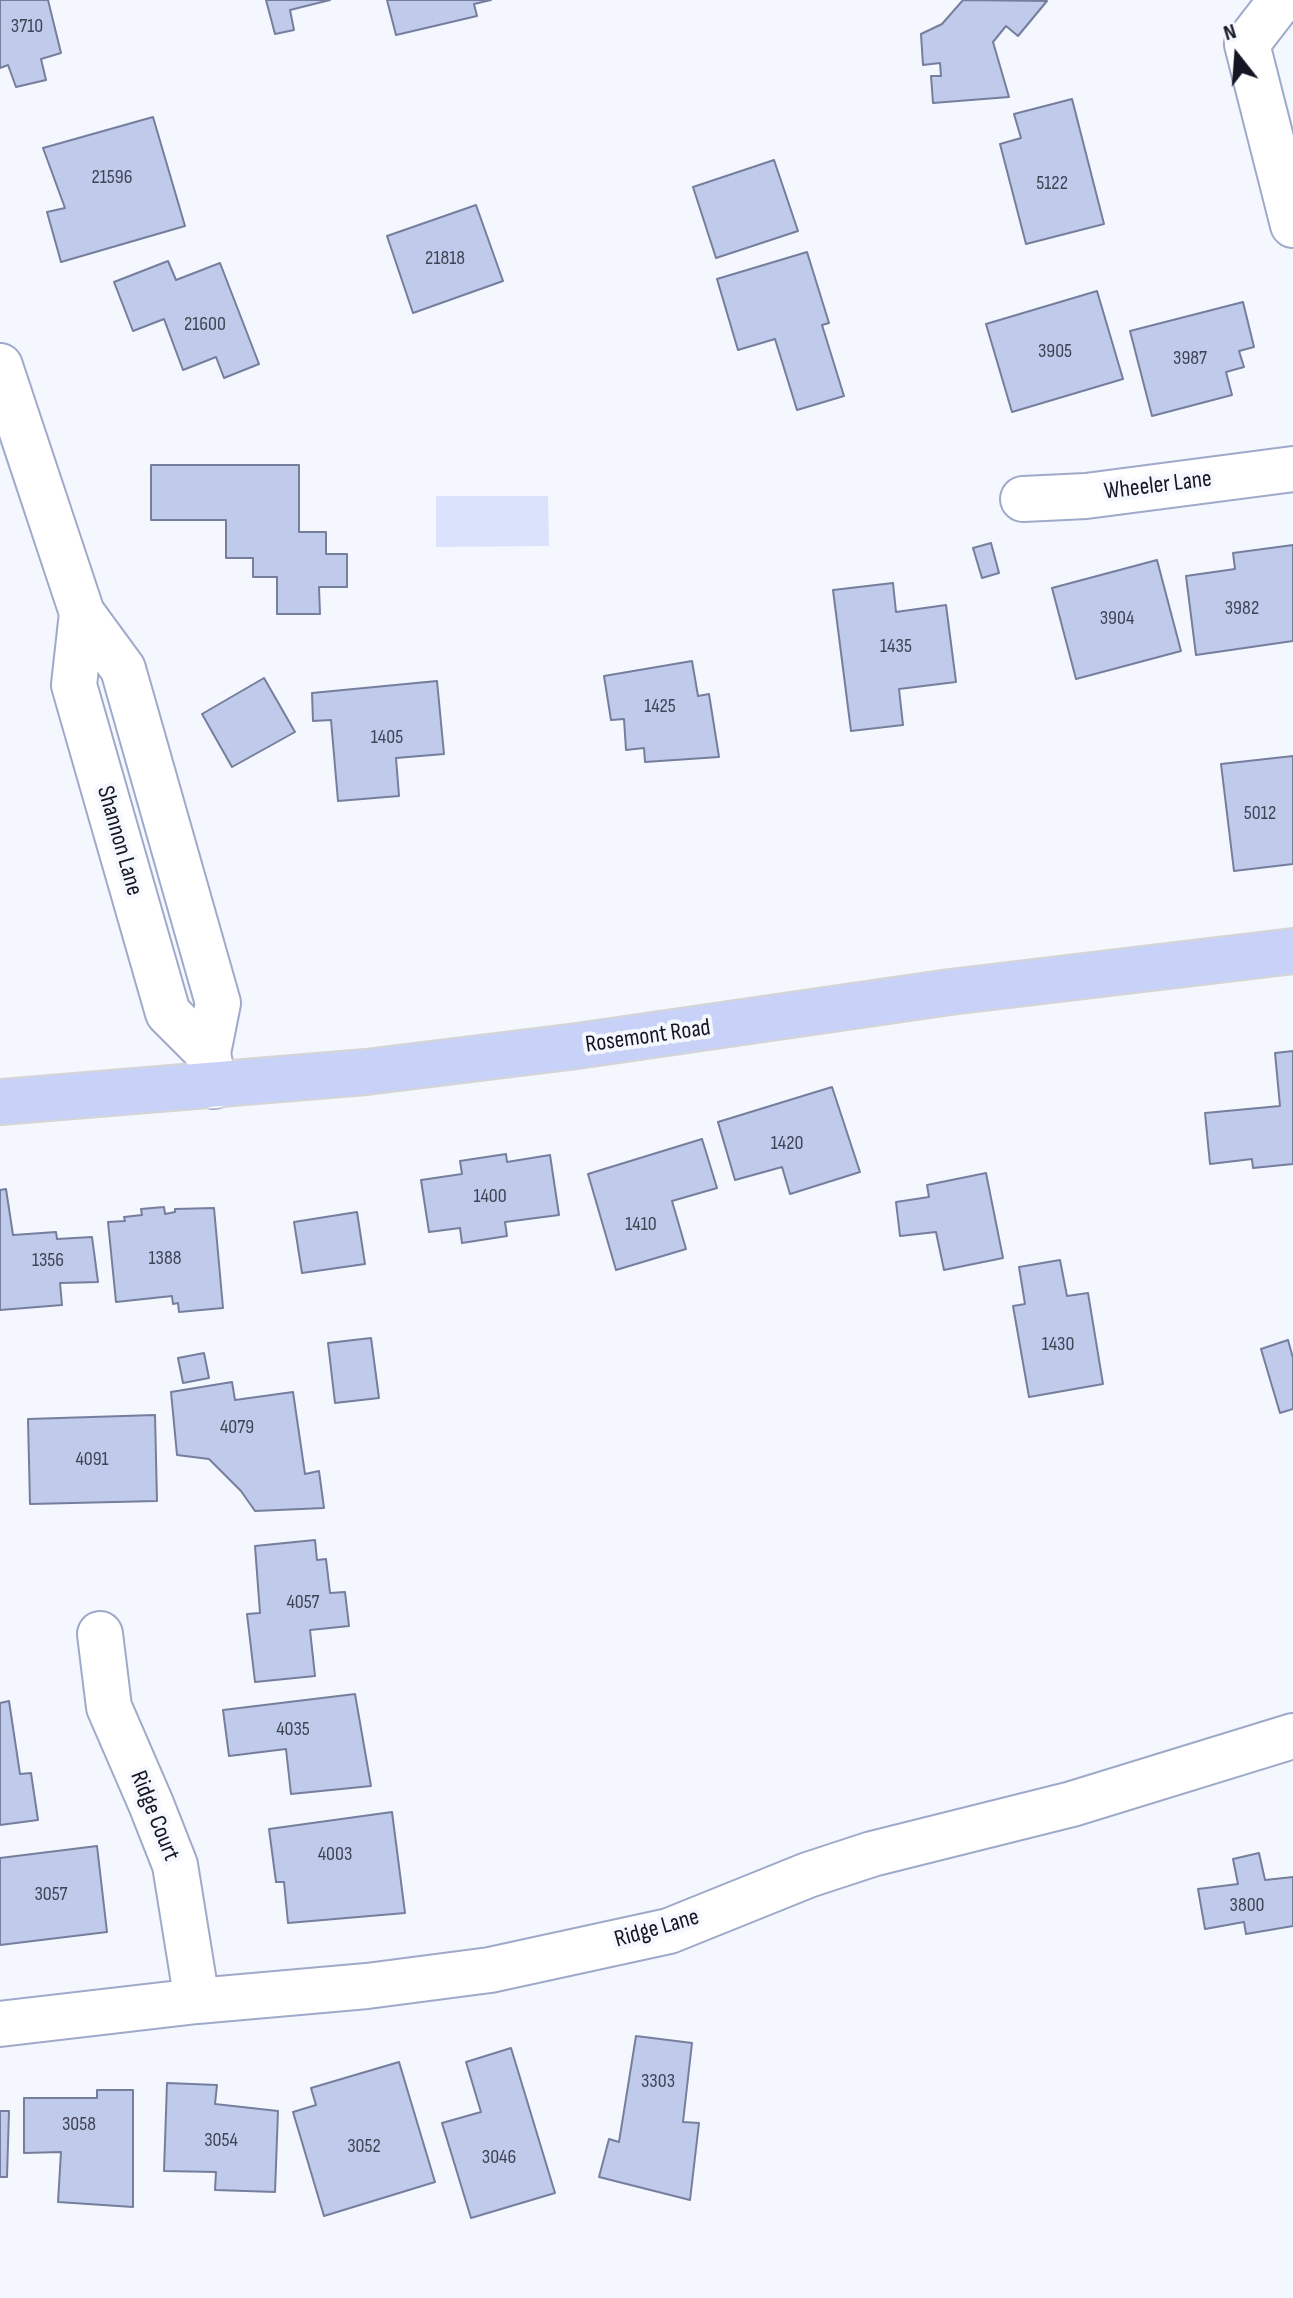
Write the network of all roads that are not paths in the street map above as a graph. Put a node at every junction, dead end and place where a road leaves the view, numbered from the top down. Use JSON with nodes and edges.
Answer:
{"nodes":[{"id":1,"x":1281,"y":0,"type":"edge"},
{"id":2,"x":1293,"y":225,"type":"edge"},
{"id":3,"x":0,"y":366,"type":"edge"},
{"id":4,"x":1293,"y":469,"type":"edge"},
{"id":5,"x":1023,"y":499,"type":"dead end"},
{"id":6,"x":1293,"y":951,"type":"edge"},
{"id":7,"x":211,"y":1069,"type":"junction"},
{"id":8,"x":0,"y":1102,"type":"edge"},
{"id":9,"x":100,"y":1634,"type":"dead end"},
{"id":10,"x":1293,"y":1736,"type":"edge"},
{"id":11,"x":197,"y":2001,"type":"junction"},
{"id":12,"x":0,"y":2024,"type":"edge"}],
"edges":[{"from":1,"to":2,"type":"street"},
{"from":3,"to":7,"type":"street"},
{"from":4,"to":5,"type":"street","name":"Wheeler Lane"},
{"from":6,"to":7,"type":"main road","name":"Rosemont Road"},
{"from":7,"to":8,"type":"main road","name":"Rosemont Road"},
{"from":9,"to":11,"type":"street","name":"Ridge Court"},
{"from":10,"to":11,"type":"street","name":"Ridge Lane"},
{"from":11,"to":12,"type":"street","name":"Ridge Lane"}]}
